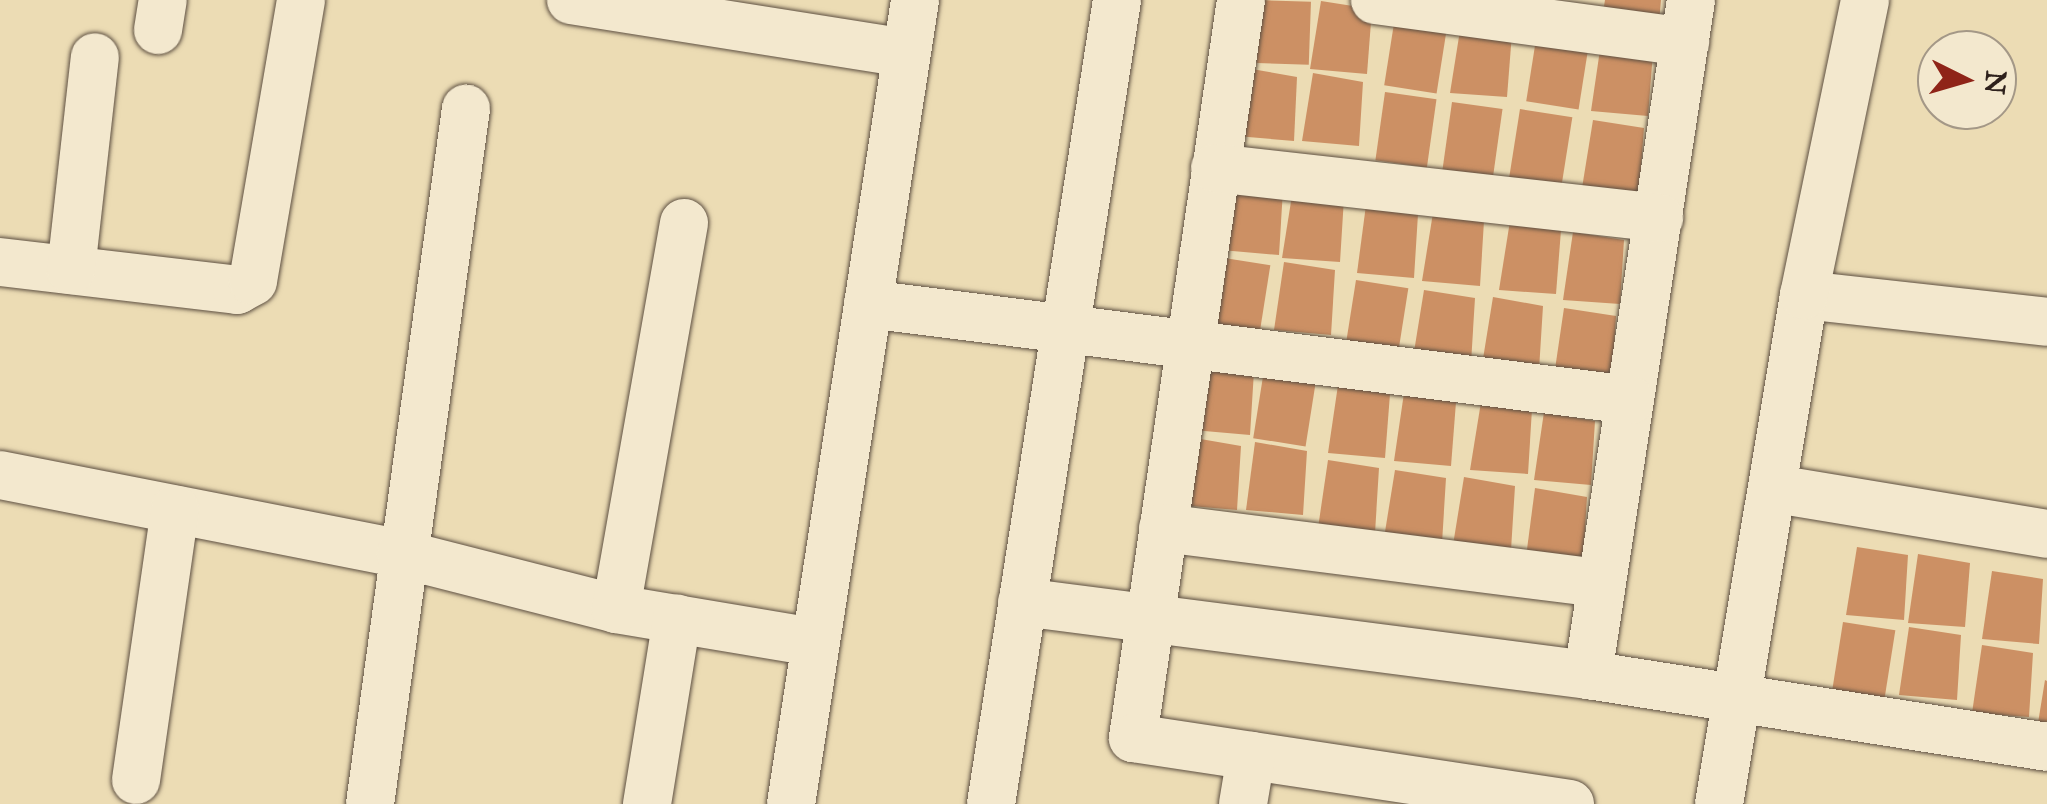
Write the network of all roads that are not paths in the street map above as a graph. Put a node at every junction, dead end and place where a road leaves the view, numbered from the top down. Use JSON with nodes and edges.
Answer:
{"nodes":[{"id":1,"x":301,"y":0,"type":"edge"},
{"id":2,"x":570,"y":0,"type":"edge"},
{"id":3,"x":915,"y":0,"type":"edge"},
{"id":4,"x":1118,"y":0,"type":"edge"},
{"id":5,"x":1241,"y":0,"type":"edge"},
{"id":6,"x":1375,"y":0,"type":"edge"},
{"id":7,"x":1864,"y":0,"type":"edge"},
{"id":8,"x":1688,"y":21,"type":"edge"},
{"id":9,"x":906,"y":53,"type":"junction"},
{"id":10,"x":95,"y":58,"type":"dead end"},
{"id":11,"x":466,"y":108,"type":"dead end"},
{"id":12,"x":1215,"y":168,"type":"junction"},
{"id":13,"x":1659,"y":218,"type":"junction"},
{"id":14,"x":684,"y":223,"type":"dead end"},
{"id":15,"x":0,"y":262,"type":"edge"},
{"id":16,"x":71,"y":270,"type":"junction"},
{"id":17,"x":1804,"y":295,"type":"junction"},
{"id":18,"x":868,"y":304,"type":"junction"},
{"id":19,"x":2047,"y":322,"type":"edge"},
{"id":20,"x":1066,"y":328,"type":"junction"},
{"id":21,"x":1188,"y":345,"type":"junction"},
{"id":22,"x":1630,"y":400,"type":"junction"},
{"id":23,"x":0,"y":475,"type":"edge"},
{"id":24,"x":1776,"y":489,"type":"junction"},
{"id":25,"x":176,"y":510,"type":"junction"},
{"id":26,"x":1163,"y":528,"type":"junction"},
{"id":27,"x":2047,"y":534,"type":"edge"},
{"id":28,"x":401,"y":554,"type":"junction"},
{"id":29,"x":1601,"y":582,"type":"junction"},
{"id":30,"x":1022,"y":602,"type":"junction"},
{"id":31,"x":616,"y":609,"type":"junction"},
{"id":32,"x":676,"y":618,"type":"junction"},
{"id":33,"x":1152,"y":619,"type":"junction"},
{"id":34,"x":814,"y":642,"type":"junction"},
{"id":35,"x":1588,"y":676,"type":"junction"},
{"id":36,"x":1738,"y":698,"type":"junction"},
{"id":37,"x":2047,"y":747,"type":"edge"},
{"id":38,"x":1251,"y":756,"type":"junction"},
{"id":39,"x":136,"y":780,"type":"dead end"},
{"id":40,"x":1450,"y":795,"type":"edge"},
{"id":41,"x":370,"y":804,"type":"edge"},
{"id":42,"x":647,"y":804,"type":"edge"},
{"id":43,"x":791,"y":804,"type":"edge"},
{"id":44,"x":991,"y":804,"type":"edge"},
{"id":45,"x":1243,"y":804,"type":"edge"},
{"id":46,"x":1570,"y":804,"type":"edge"},
{"id":47,"x":1719,"y":804,"type":"edge"}],
"edges":[{"from":1,"to":16,"type":"street"},
{"from":2,"to":9,"type":"street"},
{"from":3,"to":9,"type":"street"},
{"from":4,"to":20,"type":"street"},
{"from":5,"to":12,"type":"street"},
{"from":6,"to":8,"type":"street"},
{"from":7,"to":17,"type":"street"},
{"from":8,"to":13,"type":"street"},
{"from":9,"to":18,"type":"street"},
{"from":10,"to":16,"type":"street"},
{"from":11,"to":28,"type":"street"},
{"from":12,"to":13,"type":"street"},
{"from":12,"to":21,"type":"street"},
{"from":13,"to":22,"type":"street"},
{"from":14,"to":31,"type":"street"},
{"from":15,"to":16,"type":"street"},
{"from":17,"to":19,"type":"street"},
{"from":17,"to":24,"type":"street"},
{"from":18,"to":20,"type":"street"},
{"from":18,"to":34,"type":"street"},
{"from":20,"to":21,"type":"street"},
{"from":20,"to":30,"type":"street"},
{"from":21,"to":22,"type":"street"},
{"from":21,"to":26,"type":"street"},
{"from":22,"to":29,"type":"street"},
{"from":23,"to":25,"type":"street"},
{"from":24,"to":27,"type":"street"},
{"from":24,"to":36,"type":"street"},
{"from":25,"to":28,"type":"street"},
{"from":25,"to":39,"type":"street"},
{"from":26,"to":29,"type":"street"},
{"from":26,"to":33,"type":"street"},
{"from":28,"to":31,"type":"street"},
{"from":28,"to":41,"type":"street"},
{"from":29,"to":35,"type":"street"},
{"from":30,"to":33,"type":"street"},
{"from":30,"to":44,"type":"street"},
{"from":31,"to":32,"type":"street"},
{"from":32,"to":34,"type":"street"},
{"from":32,"to":42,"type":"street"},
{"from":33,"to":35,"type":"street"},
{"from":33,"to":38,"type":"street"},
{"from":34,"to":43,"type":"street"},
{"from":35,"to":36,"type":"street"},
{"from":36,"to":37,"type":"street"},
{"from":36,"to":47,"type":"street"},
{"from":38,"to":40,"type":"street"},
{"from":38,"to":45,"type":"street"},
{"from":40,"to":46,"type":"street"}]}
